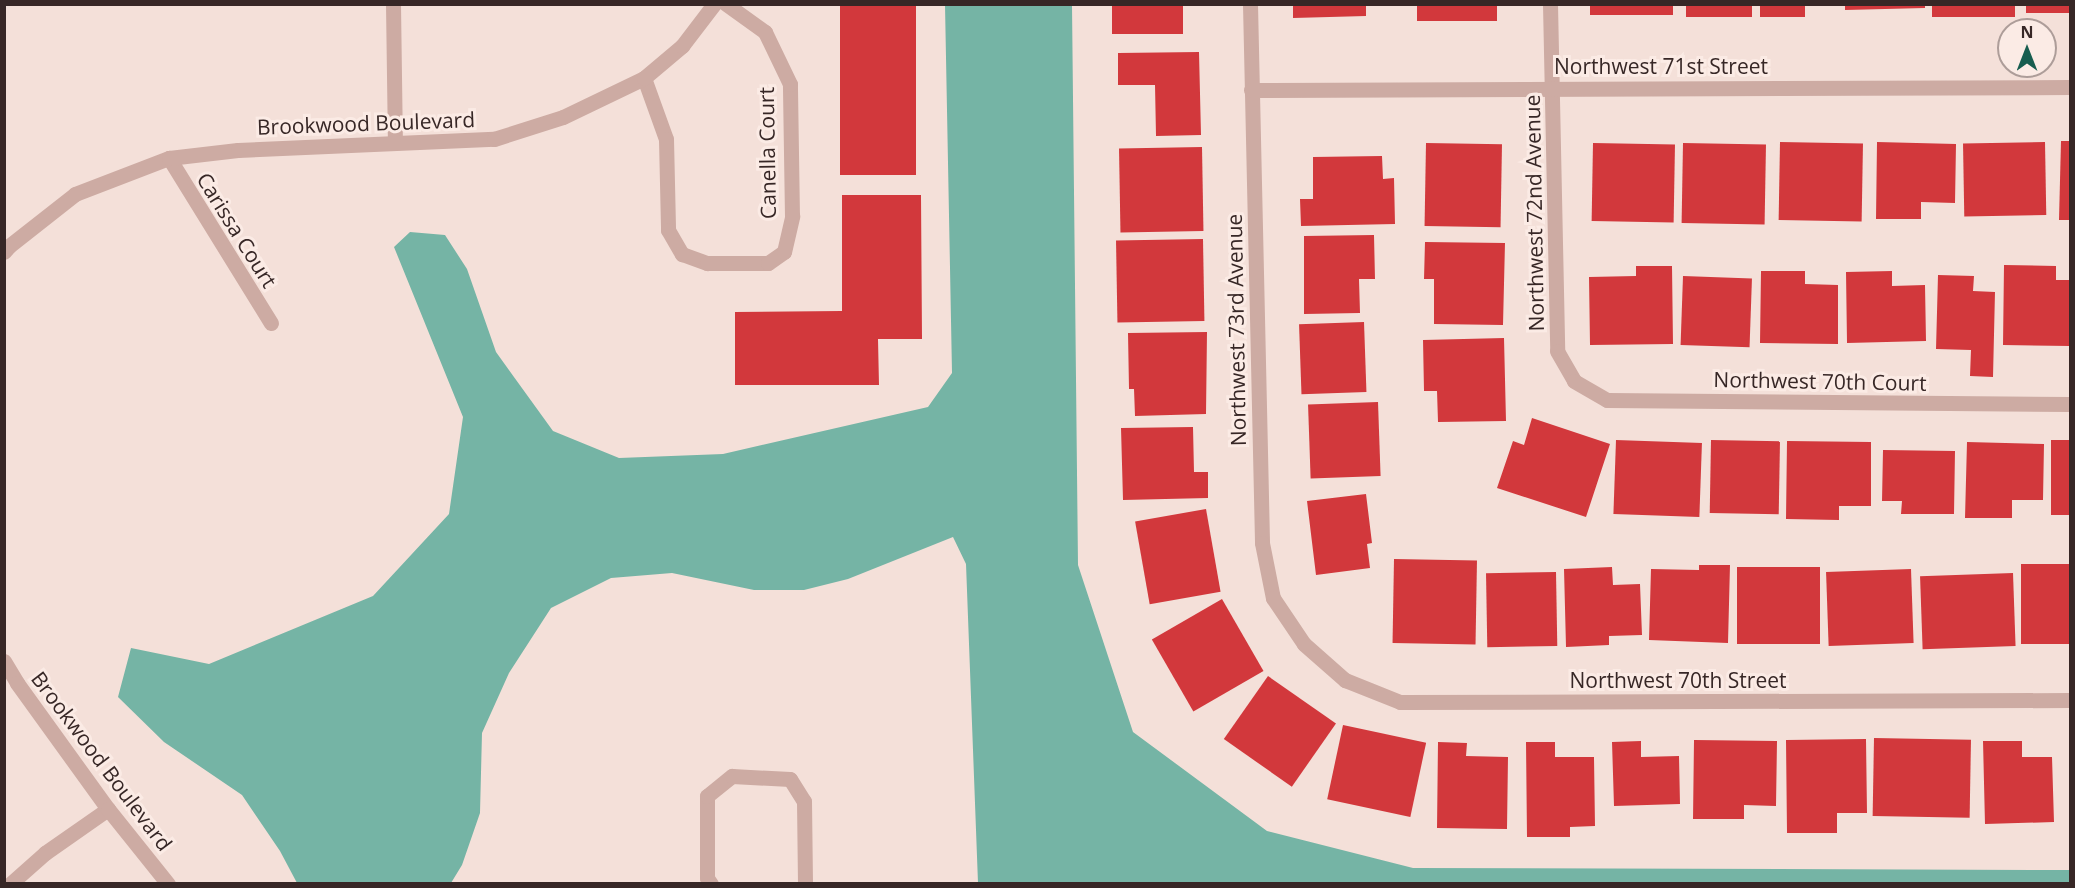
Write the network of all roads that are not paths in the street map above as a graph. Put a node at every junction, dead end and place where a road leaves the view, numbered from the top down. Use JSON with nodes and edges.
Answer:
{"nodes":[{"id":1,"x":393,"y":4,"type":"edge"},
{"id":2,"x":714,"y":4,"type":"edge"},
{"id":3,"x":726,"y":4,"type":"edge"},
{"id":4,"x":1250,"y":4,"type":"edge"},
{"id":5,"x":1550,"y":4,"type":"edge"},
{"id":6,"x":644,"y":78,"type":"junction"},
{"id":7,"x":1552,"y":87,"type":"junction"},
{"id":8,"x":2070,"y":87,"type":"edge"},
{"id":9,"x":1251,"y":90,"type":"junction"},
{"id":10,"x":395,"y":142,"type":"junction"},
{"id":11,"x":169,"y":158,"type":"junction"},
{"id":12,"x":4,"y":252,"type":"edge"},
{"id":13,"x":271,"y":323,"type":"dead end"},
{"id":14,"x":1574,"y":381,"type":"joint"},
{"id":15,"x":2070,"y":404,"type":"edge"},
{"id":16,"x":1304,"y":644,"type":"joint"},
{"id":17,"x":4,"y":661,"type":"edge"},
{"id":18,"x":2070,"y":699,"type":"edge"},
{"id":19,"x":108,"y":809,"type":"junction"},
{"id":20,"x":10,"y":884,"type":"edge"},
{"id":21,"x":168,"y":884,"type":"edge"},
{"id":22,"x":711,"y":884,"type":"edge"},
{"id":23,"x":805,"y":884,"type":"edge"}],
"edges":[{"from":1,"to":10,"type":"street"},
{"from":2,"to":6,"type":"street","name":"Brookwood Boulevard"},
{"from":3,"to":6,"type":"street","name":"Canella Court"},
{"from":4,"to":9,"type":"street","name":"Northwest 73rd Avenue"},
{"from":5,"to":7,"type":"street","name":"Northwest 72nd Avenue"},
{"from":6,"to":10,"type":"street","name":"Brookwood Boulevard"},
{"from":7,"to":8,"type":"street","name":"Northwest 71st Street"},
{"from":7,"to":9,"type":"street","name":"Northwest 71st Street"},
{"from":7,"to":14,"type":"street","name":"Northwest 72nd Avenue"},
{"from":9,"to":16,"type":"street","name":"Northwest 73rd Avenue"},
{"from":10,"to":11,"type":"street","name":"Brookwood Boulevard"},
{"from":11,"to":12,"type":"street","name":"Brookwood Boulevard"},
{"from":11,"to":13,"type":"street","name":"Carissa Court"},
{"from":14,"to":15,"type":"street","name":"Northwest 70th Court"},
{"from":16,"to":18,"type":"street","name":"Northwest 70th Street"},
{"from":17,"to":19,"type":"street","name":"Brookwood Boulevard"},
{"from":19,"to":20,"type":"street"},
{"from":19,"to":21,"type":"street","name":"Brookwood Boulevard"},
{"from":22,"to":23,"type":"street"}]}
